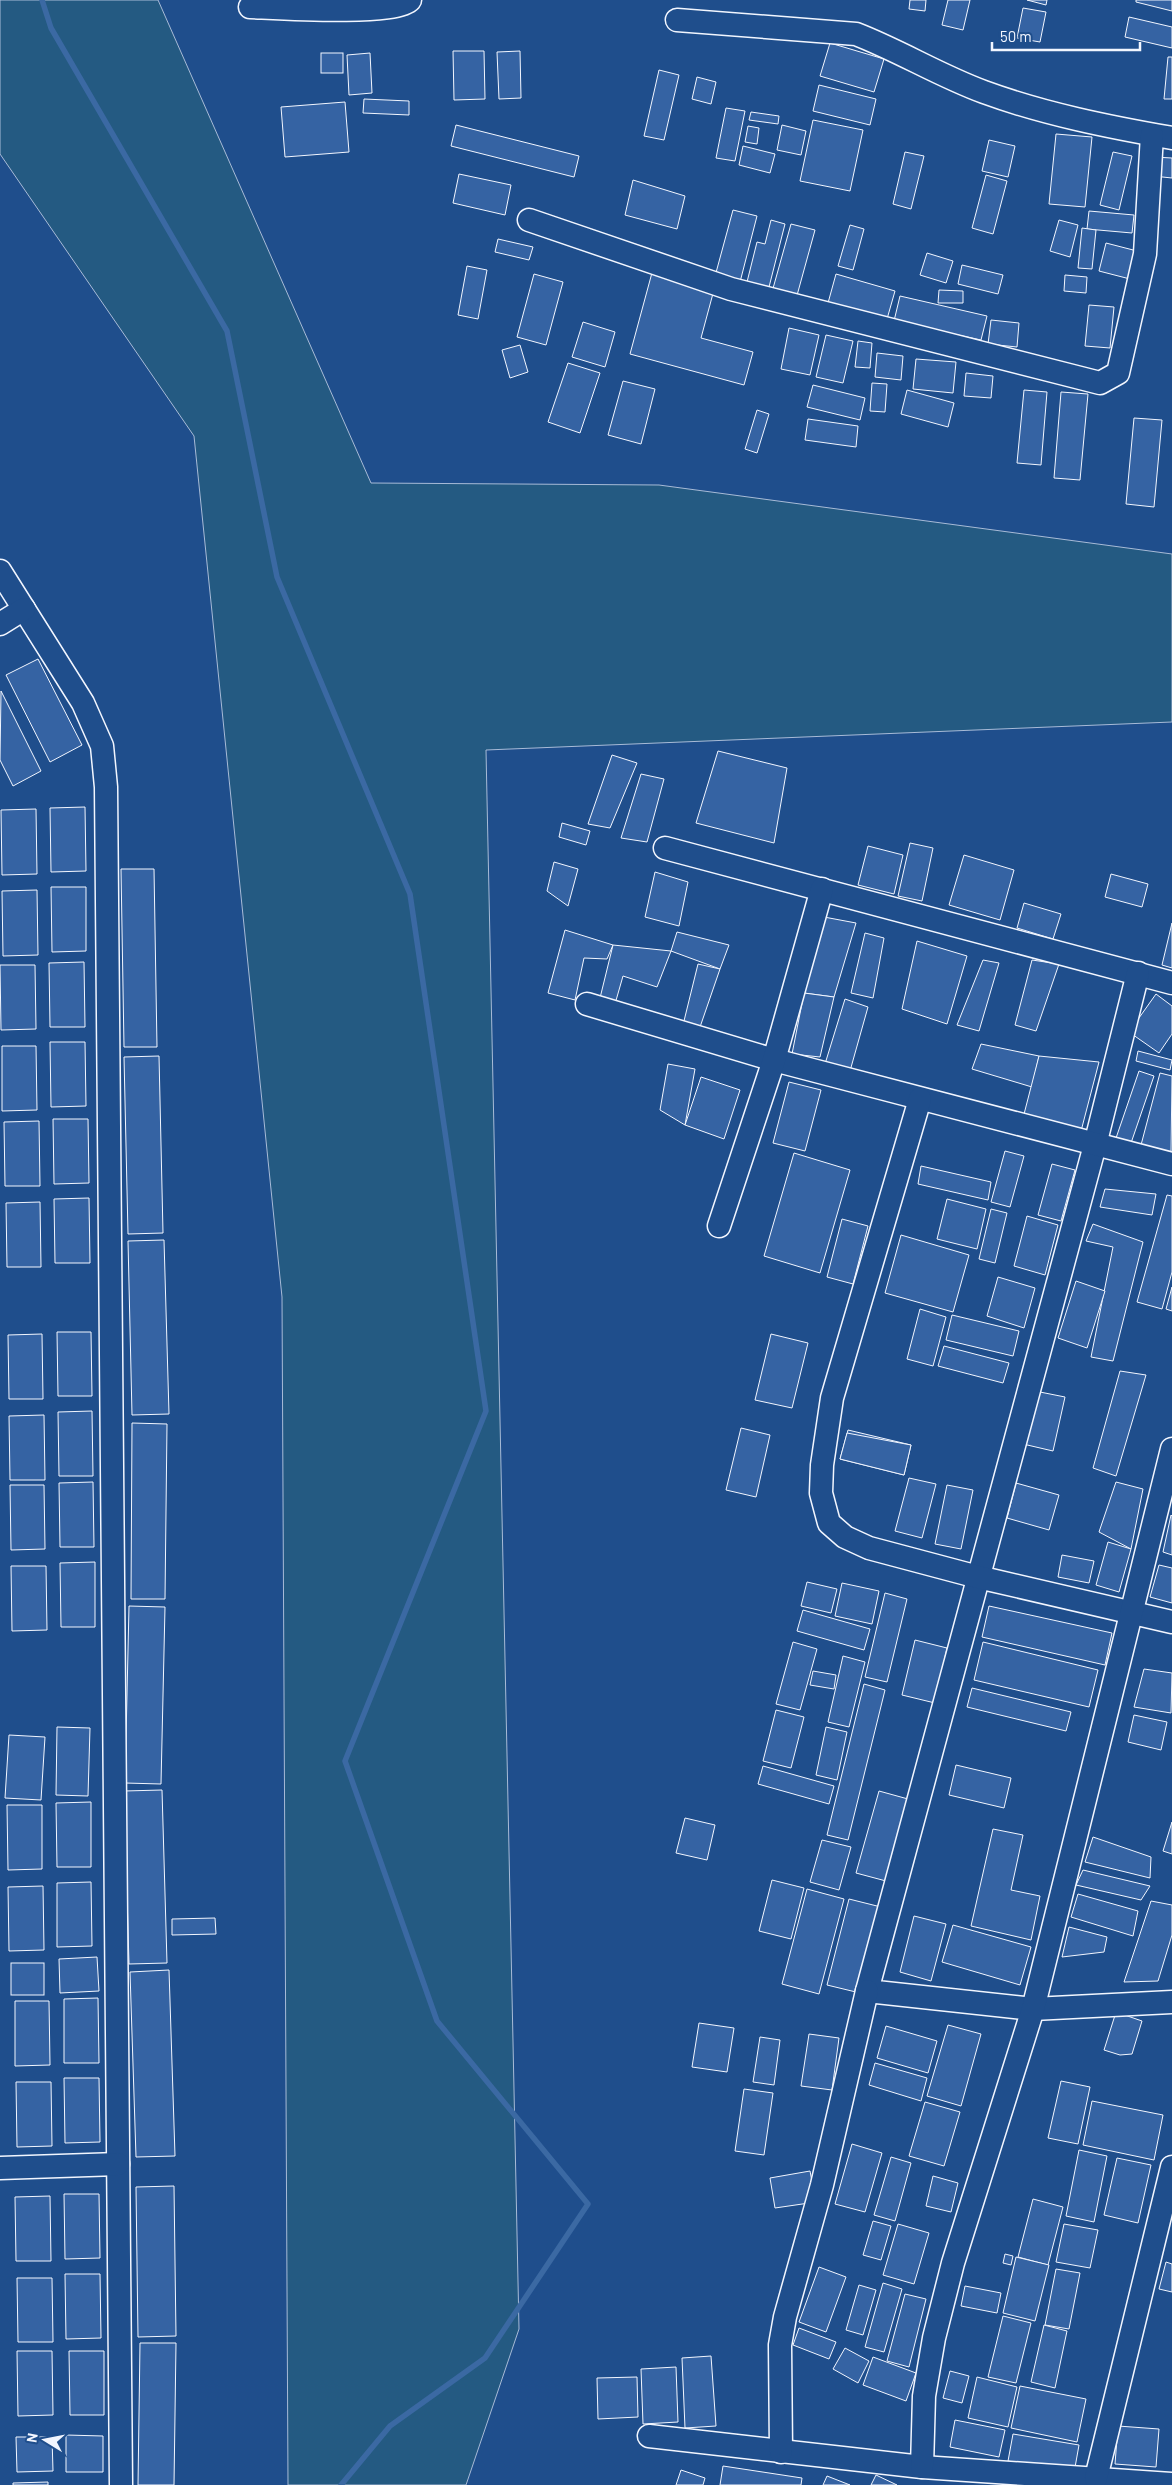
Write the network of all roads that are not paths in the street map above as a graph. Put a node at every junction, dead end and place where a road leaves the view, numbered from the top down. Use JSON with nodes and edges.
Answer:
{"nodes":[{"id":1,"x":410,"y":0,"type":"edge"},
{"id":2,"x":250,"y":7,"type":"dead end"},
{"id":3,"x":677,"y":20,"type":"dead end"},
{"id":4,"x":1162,"y":136,"type":"edge"},
{"id":5,"x":530,"y":220,"type":"dead end"},
{"id":6,"x":0,"y":571,"type":"edge"},
{"id":7,"x":24,"y":609,"type":"junction"},
{"id":8,"x":0,"y":624,"type":"edge"},
{"id":9,"x":666,"y":848,"type":"dead end"},
{"id":10,"x":822,"y":890,"type":"junction"},
{"id":11,"x":1138,"y":973,"type":"junction"},
{"id":12,"x":1172,"y":983,"type":"edge"},
{"id":13,"x":588,"y":1004,"type":"dead end"},
{"id":14,"x":774,"y":1060,"type":"junction"},
{"id":15,"x":920,"y":1099,"type":"junction"},
{"id":16,"x":1095,"y":1145,"type":"junction"},
{"id":17,"x":1172,"y":1164,"type":"edge"},
{"id":18,"x":719,"y":1226,"type":"dead end"},
{"id":19,"x":1172,"y":1449,"type":"edge"},
{"id":20,"x":978,"y":1577,"type":"junction"},
{"id":21,"x":1131,"y":1612,"type":"junction"},
{"id":22,"x":1172,"y":1622,"type":"edge"},
{"id":23,"x":867,"y":1991,"type":"junction"},
{"id":24,"x":1172,"y":2002,"type":"edge"},
{"id":25,"x":1033,"y":2009,"type":"junction"},
{"id":26,"x":118,"y":2164,"type":"junction"},
{"id":27,"x":1172,"y":2167,"type":"edge"},
{"id":28,"x":0,"y":2168,"type":"edge"},
{"id":29,"x":649,"y":2436,"type":"dead end"},
{"id":30,"x":781,"y":2452,"type":"junction"},
{"id":31,"x":922,"y":2467,"type":"junction"},
{"id":32,"x":1108,"y":2481,"type":"edge"},
{"id":33,"x":1172,"y":2484,"type":"edge"},
{"id":34,"x":121,"y":2485,"type":"edge"}],
"edges":[{"from":1,"to":2,"type":"street"},
{"from":3,"to":4,"type":"street"},
{"from":4,"to":5,"type":"street"},
{"from":6,"to":7,"type":"street"},
{"from":7,"to":8,"type":"street"},
{"from":7,"to":26,"type":"street"},
{"from":9,"to":10,"type":"street"},
{"from":10,"to":11,"type":"street"},
{"from":10,"to":14,"type":"street"},
{"from":11,"to":12,"type":"street"},
{"from":11,"to":16,"type":"street"},
{"from":13,"to":14,"type":"street"},
{"from":14,"to":15,"type":"street"},
{"from":14,"to":18,"type":"street"},
{"from":15,"to":16,"type":"street"},
{"from":15,"to":20,"type":"street"},
{"from":16,"to":17,"type":"street"},
{"from":16,"to":20,"type":"street"},
{"from":19,"to":21,"type":"street"},
{"from":20,"to":21,"type":"street"},
{"from":20,"to":23,"type":"street"},
{"from":21,"to":22,"type":"street"},
{"from":21,"to":25,"type":"street"},
{"from":23,"to":25,"type":"street"},
{"from":23,"to":30,"type":"street"},
{"from":24,"to":25,"type":"street"},
{"from":25,"to":31,"type":"street"},
{"from":26,"to":28,"type":"street"},
{"from":26,"to":34,"type":"street"},
{"from":27,"to":32,"type":"street"},
{"from":29,"to":30,"type":"street"},
{"from":30,"to":31,"type":"street"},
{"from":31,"to":32,"type":"street"},
{"from":32,"to":33,"type":"street"}]}
